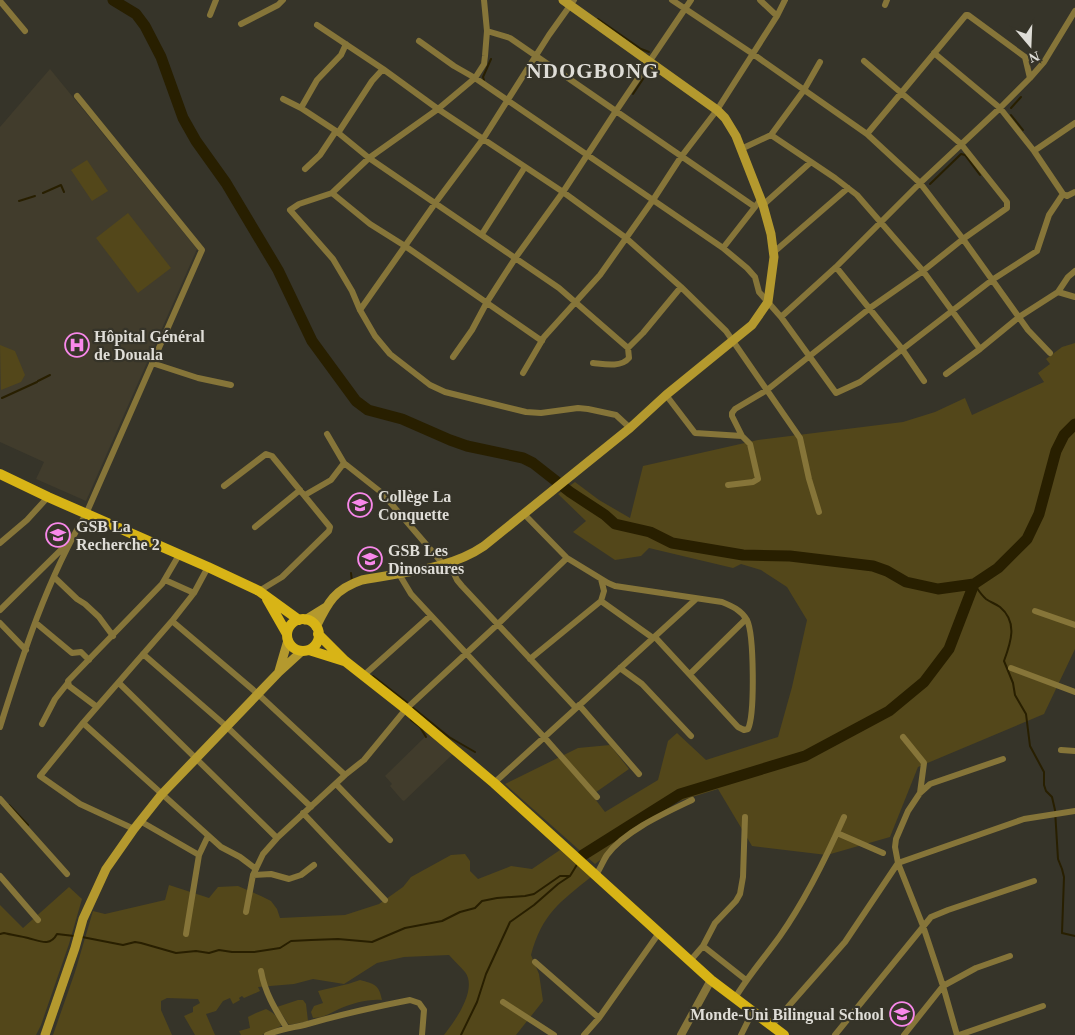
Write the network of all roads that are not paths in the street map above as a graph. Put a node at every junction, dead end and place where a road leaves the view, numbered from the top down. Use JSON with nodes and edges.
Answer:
{"nodes":[{"id":1,"x":216,"y":0,"type":"edge"},
{"id":2,"x":283,"y":0,"type":"edge"},
{"id":3,"x":484,"y":0,"type":"edge"},
{"id":4,"x":672,"y":0,"type":"edge"},
{"id":5,"x":691,"y":0,"type":"edge"},
{"id":6,"x":760,"y":0,"type":"edge"},
{"id":7,"x":785,"y":0,"type":"edge"},
{"id":8,"x":2,"y":1,"type":"edge"},
{"id":9,"x":570,"y":2,"type":"edge"},
{"id":10,"x":685,"y":8,"type":"junction"},
{"id":11,"x":1075,"y":11,"type":"edge"},
{"id":12,"x":210,"y":15,"type":"dead end"},
{"id":13,"x":777,"y":16,"type":"junction"},
{"id":14,"x":242,"y":24,"type":"dead end"},
{"id":15,"x":318,"y":25,"type":"dead end"},
{"id":16,"x":25,"y":31,"type":"dead end"},
{"id":17,"x":487,"y":31,"type":"junction"},
{"id":18,"x":419,"y":40,"type":"dead end"},
{"id":19,"x":346,"y":44,"type":"junction"},
{"id":20,"x":934,"y":53,"type":"junction"},
{"id":21,"x":752,"y":54,"type":"junction"},
{"id":22,"x":537,"y":57,"type":"junction"},
{"id":23,"x":864,"y":61,"type":"dead end"},
{"id":24,"x":650,"y":62,"type":"junction"},
{"id":25,"x":820,"y":62,"type":"dead end"},
{"id":26,"x":383,"y":69,"type":"junction"},
{"id":27,"x":475,"y":78,"type":"junction"},
{"id":28,"x":1030,"y":78,"type":"junction"},
{"id":29,"x":804,"y":90,"type":"junction"},
{"id":30,"x":901,"y":93,"type":"junction"},
{"id":31,"x":77,"y":96,"type":"dead end"},
{"id":32,"x":283,"y":99,"type":"dead end"},
{"id":33,"x":509,"y":101,"type":"junction"},
{"id":34,"x":301,"y":108,"type":"junction"},
{"id":35,"x":1000,"y":108,"type":"junction"},
{"id":36,"x":438,"y":110,"type":"junction"},
{"id":37,"x":616,"y":110,"type":"junction"},
{"id":38,"x":717,"y":110,"type":"junction"},
{"id":39,"x":1075,"y":123,"type":"edge"},
{"id":40,"x":337,"y":132,"type":"junction"},
{"id":41,"x":868,"y":134,"type":"junction"},
{"id":42,"x":771,"y":135,"type":"junction"},
{"id":43,"x":483,"y":139,"type":"junction"},
{"id":44,"x":961,"y":144,"type":"junction"},
{"id":45,"x":741,"y":149,"type":"junction"},
{"id":46,"x":1034,"y":151,"type":"junction"},
{"id":47,"x":588,"y":155,"type":"junction"},
{"id":48,"x":681,"y":157,"type":"junction"},
{"id":49,"x":370,"y":158,"type":"junction"},
{"id":50,"x":811,"y":162,"type":"junction"},
{"id":51,"x":525,"y":167,"type":"junction"},
{"id":52,"x":305,"y":169,"type":"dead end"},
{"id":53,"x":920,"y":183,"type":"junction"},
{"id":54,"x":848,"y":188,"type":"junction"},
{"id":55,"x":563,"y":192,"type":"junction"},
{"id":56,"x":1075,"y":192,"type":"edge"},
{"id":57,"x":332,"y":193,"type":"junction"},
{"id":58,"x":1063,"y":194,"type":"junction"},
{"id":59,"x":653,"y":200,"type":"junction"},
{"id":60,"x":436,"y":202,"type":"junction"},
{"id":61,"x":760,"y":204,"type":"junction"},
{"id":62,"x":881,"y":223,"type":"junction"},
{"id":63,"x":482,"y":234,"type":"junction"},
{"id":64,"x":626,"y":238,"type":"junction"},
{"id":65,"x":963,"y":239,"type":"junction"},
{"id":66,"x":405,"y":246,"type":"junction"},
{"id":67,"x":723,"y":248,"type":"junction"},
{"id":68,"x":774,"y":252,"type":"junction"},
{"id":69,"x":516,"y":257,"type":"junction"},
{"id":70,"x":836,"y":267,"type":"junction"},
{"id":71,"x":923,"y":271,"type":"junction"},
{"id":72,"x":1075,"y":271,"type":"edge"},
{"id":73,"x":992,"y":280,"type":"junction"},
{"id":74,"x":681,"y":287,"type":"junction"},
{"id":75,"x":1058,"y":292,"type":"junction"},
{"id":76,"x":1075,"y":297,"type":"edge"},
{"id":77,"x":487,"y":302,"type":"junction"},
{"id":78,"x":575,"y":302,"type":"junction"},
{"id":79,"x":768,"y":302,"type":"junction"},
{"id":80,"x":870,"y":308,"type":"junction"},
{"id":81,"x":360,"y":310,"type":"junction"},
{"id":82,"x":952,"y":312,"type":"junction"},
{"id":83,"x":781,"y":317,"type":"junction"},
{"id":84,"x":1019,"y":317,"type":"junction"},
{"id":85,"x":734,"y":340,"type":"junction"},
{"id":86,"x":542,"y":341,"type":"junction"},
{"id":87,"x":628,"y":348,"type":"junction"},
{"id":88,"x":902,"y":349,"type":"junction"},
{"id":89,"x":980,"y":349,"type":"junction"},
{"id":90,"x":1050,"y":353,"type":"dead end"},
{"id":91,"x":453,"y":357,"type":"dead end"},
{"id":92,"x":809,"y":358,"type":"junction"},
{"id":93,"x":152,"y":363,"type":"junction"},
{"id":94,"x":592,"y":363,"type":"dead end"},
{"id":95,"x":523,"y":373,"type":"dead end"},
{"id":96,"x":946,"y":374,"type":"dead end"},
{"id":97,"x":924,"y":381,"type":"dead end"},
{"id":98,"x":231,"y":385,"type":"dead end"},
{"id":99,"x":767,"y":390,"type":"junction"},
{"id":100,"x":666,"y":395,"type":"junction"},
{"id":101,"x":630,"y":428,"type":"junction"},
{"id":102,"x":327,"y":434,"type":"dead end"},
{"id":103,"x":742,"y":436,"type":"junction"},
{"id":104,"x":344,"y":463,"type":"junction"},
{"id":105,"x":0,"y":474,"type":"edge"},
{"id":106,"x":728,"y":485,"type":"dead end"},
{"id":107,"x":224,"y":486,"type":"dead end"},
{"id":108,"x":303,"y":492,"type":"junction"},
{"id":109,"x":48,"y":497,"type":"junction"},
{"id":110,"x":819,"y":512,"type":"dead end"},
{"id":111,"x":86,"y":514,"type":"junction"},
{"id":112,"x":524,"y":514,"type":"junction"},
{"id":113,"x":255,"y":527,"type":"dead end"},
{"id":114,"x":69,"y":542,"type":"junction"},
{"id":115,"x":0,"y":543,"type":"edge"},
{"id":116,"x":179,"y":555,"type":"junction"},
{"id":117,"x":566,"y":558,"type":"junction"},
{"id":118,"x":446,"y":563,"type":"junction"},
{"id":119,"x":208,"y":567,"type":"junction"},
{"id":120,"x":399,"y":574,"type":"junction"},
{"id":121,"x":54,"y":577,"type":"junction"},
{"id":122,"x":600,"y":579,"type":"junction"},
{"id":123,"x":165,"y":580,"type":"junction"},
{"id":124,"x":194,"y":593,"type":"junction"},
{"id":125,"x":263,"y":594,"type":"junction"},
{"id":126,"x":696,"y":599,"type":"junction"},
{"id":127,"x":601,"y":601,"type":"junction"},
{"id":128,"x":326,"y":607,"type":"junction"},
{"id":129,"x":0,"y":610,"type":"edge"},
{"id":130,"x":1035,"y":611,"type":"dead end"},
{"id":131,"x":430,"y":616,"type":"junction"},
{"id":132,"x":746,"y":619,"type":"junction"},
{"id":133,"x":302,"y":620,"type":"junction"},
{"id":134,"x":172,"y":621,"type":"junction"},
{"id":135,"x":0,"y":623,"type":"edge"},
{"id":136,"x":36,"y":623,"type":"junction"},
{"id":137,"x":498,"y":624,"type":"junction"},
{"id":138,"x":1075,"y":625,"type":"edge"},
{"id":139,"x":317,"y":630,"type":"junction"},
{"id":140,"x":113,"y":636,"type":"junction"},
{"id":141,"x":287,"y":637,"type":"junction"},
{"id":142,"x":654,"y":637,"type":"junction"},
{"id":143,"x":26,"y":650,"type":"junction"},
{"id":144,"x":306,"y":650,"type":"junction"},
{"id":145,"x":465,"y":653,"type":"junction"},
{"id":146,"x":143,"y":654,"type":"junction"},
{"id":147,"x":530,"y":659,"type":"junction"},
{"id":148,"x":89,"y":660,"type":"junction"},
{"id":149,"x":345,"y":661,"type":"junction"},
{"id":150,"x":620,"y":668,"type":"junction"},
{"id":151,"x":1011,"y":668,"type":"dead end"},
{"id":152,"x":279,"y":672,"type":"junction"},
{"id":153,"x":690,"y":674,"type":"junction"},
{"id":154,"x":364,"y":676,"type":"junction"},
{"id":155,"x":119,"y":683,"type":"junction"},
{"id":156,"x":67,"y":684,"type":"junction"},
{"id":157,"x":1075,"y":692,"type":"edge"},
{"id":158,"x":258,"y":694,"type":"junction"},
{"id":159,"x":97,"y":707,"type":"junction"},
{"id":160,"x":577,"y":707,"type":"junction"},
{"id":161,"x":406,"y":709,"type":"junction"},
{"id":162,"x":82,"y":723,"type":"junction"},
{"id":163,"x":42,"y":724,"type":"dead end"},
{"id":164,"x":226,"y":726,"type":"junction"},
{"id":165,"x":0,"y":727,"type":"edge"},
{"id":166,"x":691,"y":736,"type":"dead end"},
{"id":167,"x":544,"y":737,"type":"junction"},
{"id":168,"x":902,"y":738,"type":"dead end"},
{"id":169,"x":1062,"y":750,"type":"dead end"},
{"id":170,"x":1075,"y":751,"type":"edge"},
{"id":171,"x":197,"y":759,"type":"junction"},
{"id":172,"x":1003,"y":759,"type":"dead end"},
{"id":173,"x":345,"y":774,"type":"junction"},
{"id":174,"x":638,"y":774,"type":"dead end"},
{"id":175,"x":494,"y":783,"type":"junction"},
{"id":176,"x":336,"y":784,"type":"junction"},
{"id":177,"x":920,"y":793,"type":"junction"},
{"id":178,"x":161,"y":795,"type":"junction"},
{"id":179,"x":597,"y":797,"type":"dead end"},
{"id":180,"x":0,"y":800,"type":"edge"},
{"id":181,"x":692,"y":800,"type":"dead end"},
{"id":182,"x":311,"y":807,"type":"junction"},
{"id":183,"x":1075,"y":811,"type":"edge"},
{"id":184,"x":303,"y":813,"type":"junction"},
{"id":185,"x":745,"y":817,"type":"dead end"},
{"id":186,"x":844,"y":818,"type":"dead end"},
{"id":187,"x":137,"y":825,"type":"junction"},
{"id":188,"x":837,"y":832,"type":"junction"},
{"id":189,"x":208,"y":836,"type":"junction"},
{"id":190,"x":278,"y":837,"type":"junction"},
{"id":191,"x":390,"y":840,"type":"dead end"},
{"id":192,"x":883,"y":853,"type":"dead end"},
{"id":193,"x":199,"y":855,"type":"junction"},
{"id":194,"x":898,"y":863,"type":"junction"},
{"id":195,"x":314,"y":865,"type":"dead end"},
{"id":196,"x":254,"y":872,"type":"junction"},
{"id":197,"x":67,"y":874,"type":"dead end"},
{"id":198,"x":596,"y":875,"type":"junction"},
{"id":199,"x":0,"y":876,"type":"edge"},
{"id":200,"x":1034,"y":881,"type":"dead end"},
{"id":201,"x":384,"y":900,"type":"dead end"},
{"id":202,"x":246,"y":912,"type":"dead end"},
{"id":203,"x":38,"y":920,"type":"dead end"},
{"id":204,"x":923,"y":926,"type":"junction"},
{"id":205,"x":186,"y":934,"type":"dead end"},
{"id":206,"x":659,"y":934,"type":"junction"},
{"id":207,"x":702,"y":946,"type":"junction"},
{"id":208,"x":1010,"y":956,"type":"dead end"},
{"id":209,"x":690,"y":961,"type":"junction"},
{"id":210,"x":535,"y":962,"type":"dead end"},
{"id":211,"x":261,"y":971,"type":"dead end"},
{"id":212,"x":711,"y":980,"type":"junction"},
{"id":213,"x":746,"y":980,"type":"junction"},
{"id":214,"x":943,"y":986,"type":"junction"},
{"id":215,"x":735,"y":998,"type":"junction"},
{"id":216,"x":503,"y":1002,"type":"dead end"},
{"id":217,"x":1043,"y":1006,"type":"dead end"},
{"id":218,"x":753,"y":1011,"type":"junction"},
{"id":219,"x":599,"y":1018,"type":"junction"},
{"id":220,"x":772,"y":1026,"type":"junction"},
{"id":221,"x":286,"y":1027,"type":"junction"},
{"id":222,"x":45,"y":1035,"type":"edge"},
{"id":223,"x":267,"y":1035,"type":"edge"},
{"id":224,"x":422,"y":1035,"type":"edge"},
{"id":225,"x":554,"y":1035,"type":"edge"},
{"id":226,"x":584,"y":1035,"type":"edge"},
{"id":227,"x":681,"y":1035,"type":"edge"},
{"id":228,"x":741,"y":1035,"type":"edge"},
{"id":229,"x":784,"y":1035,"type":"edge"},
{"id":230,"x":835,"y":1035,"type":"edge"},
{"id":231,"x":904,"y":1035,"type":"edge"},
{"id":232,"x":958,"y":1035,"type":"edge"}],
"edges":[{"from":1,"to":12,"type":"street"},
{"from":2,"to":14,"type":"street"},
{"from":3,"to":17,"type":"street"},
{"from":4,"to":10,"type":"street"},
{"from":5,"to":10,"type":"street"},
{"from":6,"to":13,"type":"street"},
{"from":7,"to":13,"type":"street"},
{"from":8,"to":16,"type":"street"},
{"from":9,"to":22,"type":"street"},
{"from":9,"to":24,"type":"main road"},
{"from":10,"to":21,"type":"street"},
{"from":10,"to":24,"type":"street"},
{"from":11,"to":28,"type":"street"},
{"from":13,"to":21,"type":"street"},
{"from":15,"to":19,"type":"street"},
{"from":17,"to":22,"type":"street"},
{"from":17,"to":27,"type":"street"},
{"from":18,"to":27,"type":"street"},
{"from":19,"to":26,"type":"street"},
{"from":19,"to":34,"type":"street"},
{"from":20,"to":28,"type":"street"},
{"from":20,"to":30,"type":"street"},
{"from":20,"to":35,"type":"street"},
{"from":21,"to":29,"type":"street"},
{"from":21,"to":38,"type":"street"},
{"from":22,"to":33,"type":"street"},
{"from":22,"to":37,"type":"street"},
{"from":23,"to":30,"type":"street"},
{"from":24,"to":37,"type":"street"},
{"from":24,"to":38,"type":"main road"},
{"from":25,"to":29,"type":"street"},
{"from":26,"to":36,"type":"street"},
{"from":26,"to":40,"type":"street"},
{"from":27,"to":33,"type":"street"},
{"from":27,"to":36,"type":"street"},
{"from":28,"to":35,"type":"street"},
{"from":29,"to":41,"type":"street"},
{"from":29,"to":42,"type":"street"},
{"from":30,"to":41,"type":"street"},
{"from":30,"to":44,"type":"street"},
{"from":31,"to":93,"type":"street"},
{"from":32,"to":34,"type":"street"},
{"from":33,"to":43,"type":"street"},
{"from":33,"to":47,"type":"street"},
{"from":34,"to":40,"type":"street"},
{"from":35,"to":44,"type":"street"},
{"from":35,"to":46,"type":"street"},
{"from":36,"to":43,"type":"street"},
{"from":36,"to":49,"type":"street"},
{"from":37,"to":47,"type":"street"},
{"from":37,"to":48,"type":"street"},
{"from":38,"to":45,"type":"main road"},
{"from":38,"to":48,"type":"street"},
{"from":39,"to":46,"type":"street"},
{"from":40,"to":49,"type":"street"},
{"from":40,"to":52,"type":"street"},
{"from":41,"to":53,"type":"street"},
{"from":42,"to":45,"type":"street"},
{"from":42,"to":50,"type":"street"},
{"from":43,"to":51,"type":"street"},
{"from":43,"to":60,"type":"street"},
{"from":44,"to":53,"type":"street"},
{"from":44,"to":65,"type":"street"},
{"from":45,"to":61,"type":"main road"},
{"from":46,"to":58,"type":"street"},
{"from":47,"to":55,"type":"street"},
{"from":47,"to":59,"type":"street"},
{"from":48,"to":59,"type":"street"},
{"from":48,"to":61,"type":"street"},
{"from":49,"to":57,"type":"street"},
{"from":49,"to":60,"type":"street"},
{"from":50,"to":54,"type":"street"},
{"from":50,"to":61,"type":"street"},
{"from":51,"to":55,"type":"street"},
{"from":51,"to":63,"type":"street"},
{"from":53,"to":62,"type":"street"},
{"from":53,"to":65,"type":"street"},
{"from":54,"to":62,"type":"street"},
{"from":54,"to":68,"type":"street"},
{"from":55,"to":64,"type":"street"},
{"from":55,"to":69,"type":"street"},
{"from":56,"to":58,"type":"street"},
{"from":57,"to":66,"type":"street"},
{"from":57,"to":81,"type":"street"},
{"from":58,"to":73,"type":"street"},
{"from":59,"to":64,"type":"street"},
{"from":59,"to":67,"type":"street"},
{"from":60,"to":63,"type":"street"},
{"from":60,"to":66,"type":"street"},
{"from":61,"to":67,"type":"street"},
{"from":61,"to":68,"type":"main road"},
{"from":62,"to":70,"type":"street"},
{"from":62,"to":71,"type":"street"},
{"from":63,"to":69,"type":"street"},
{"from":64,"to":74,"type":"street"},
{"from":64,"to":78,"type":"street"},
{"from":65,"to":71,"type":"street"},
{"from":65,"to":73,"type":"street"},
{"from":66,"to":77,"type":"street"},
{"from":66,"to":81,"type":"street"},
{"from":67,"to":79,"type":"street"},
{"from":68,"to":79,"type":"main road"},
{"from":69,"to":77,"type":"street"},
{"from":69,"to":78,"type":"street"},
{"from":70,"to":80,"type":"street"},
{"from":70,"to":83,"type":"street"},
{"from":71,"to":80,"type":"street"},
{"from":71,"to":82,"type":"street"},
{"from":72,"to":75,"type":"street"},
{"from":73,"to":82,"type":"street"},
{"from":73,"to":84,"type":"street"},
{"from":74,"to":85,"type":"street"},
{"from":74,"to":87,"type":"street"},
{"from":75,"to":76,"type":"street"},
{"from":75,"to":84,"type":"street"},
{"from":77,"to":86,"type":"street"},
{"from":77,"to":91,"type":"street"},
{"from":78,"to":86,"type":"street"},
{"from":78,"to":87,"type":"street"},
{"from":79,"to":83,"type":"street"},
{"from":79,"to":85,"type":"main road"},
{"from":80,"to":88,"type":"street"},
{"from":80,"to":92,"type":"street"},
{"from":81,"to":101,"type":"street"},
{"from":82,"to":88,"type":"street"},
{"from":82,"to":89,"type":"street"},
{"from":83,"to":92,"type":"street"},
{"from":84,"to":89,"type":"street"},
{"from":84,"to":90,"type":"street"},
{"from":85,"to":99,"type":"street"},
{"from":85,"to":100,"type":"main road"},
{"from":86,"to":95,"type":"street"},
{"from":87,"to":94,"type":"street"},
{"from":88,"to":92,"type":"street"},
{"from":88,"to":97,"type":"street"},
{"from":89,"to":96,"type":"street"},
{"from":92,"to":99,"type":"street"},
{"from":93,"to":98,"type":"street"},
{"from":93,"to":111,"type":"street"},
{"from":99,"to":103,"type":"street"},
{"from":99,"to":110,"type":"street"},
{"from":100,"to":101,"type":"main road"},
{"from":100,"to":103,"type":"street"},
{"from":101,"to":112,"type":"main road"},
{"from":102,"to":104,"type":"street"},
{"from":103,"to":106,"type":"street"},
{"from":104,"to":108,"type":"street"},
{"from":104,"to":118,"type":"street"},
{"from":105,"to":109,"type":"main road"},
{"from":107,"to":108,"type":"street"},
{"from":108,"to":113,"type":"street"},
{"from":108,"to":125,"type":"street"},
{"from":109,"to":111,"type":"main road"},
{"from":109,"to":115,"type":"street"},
{"from":111,"to":114,"type":"street"},
{"from":111,"to":116,"type":"main road"},
{"from":112,"to":117,"type":"street"},
{"from":112,"to":118,"type":"main road"},
{"from":114,"to":121,"type":"street"},
{"from":114,"to":129,"type":"street"},
{"from":116,"to":119,"type":"main road"},
{"from":116,"to":123,"type":"street"},
{"from":117,"to":122,"type":"street"},
{"from":117,"to":137,"type":"street"},
{"from":118,"to":120,"type":"main road"},
{"from":118,"to":137,"type":"street"},
{"from":119,"to":124,"type":"street"},
{"from":119,"to":125,"type":"main road"},
{"from":120,"to":128,"type":"main road"},
{"from":120,"to":131,"type":"street"},
{"from":121,"to":136,"type":"street"},
{"from":121,"to":140,"type":"street"},
{"from":122,"to":126,"type":"street"},
{"from":122,"to":127,"type":"street"},
{"from":123,"to":124,"type":"street"},
{"from":123,"to":140,"type":"street"},
{"from":124,"to":134,"type":"street"},
{"from":125,"to":133,"type":"main road"},
{"from":125,"to":141,"type":"main road"},
{"from":126,"to":132,"type":"street"},
{"from":126,"to":142,"type":"street"},
{"from":127,"to":142,"type":"street"},
{"from":127,"to":147,"type":"street"},
{"from":128,"to":133,"type":"main road"},
{"from":128,"to":139,"type":"main road"},
{"from":130,"to":138,"type":"street"},
{"from":131,"to":145,"type":"street"},
{"from":131,"to":154,"type":"street"},
{"from":132,"to":153,"type":"street"},
{"from":132,"to":153,"type":"street"},
{"from":133,"to":139,"type":"main road"},
{"from":133,"to":141,"type":"main road"},
{"from":134,"to":146,"type":"street"},
{"from":134,"to":158,"type":"street"},
{"from":135,"to":143,"type":"street"},
{"from":136,"to":143,"type":"street"},
{"from":136,"to":148,"type":"street"},
{"from":137,"to":145,"type":"street"},
{"from":137,"to":147,"type":"street"},
{"from":139,"to":144,"type":"main road"},
{"from":139,"to":149,"type":"main road"},
{"from":140,"to":148,"type":"street"},
{"from":141,"to":144,"type":"main road"},
{"from":141,"to":152,"type":"main road"},
{"from":142,"to":150,"type":"street"},
{"from":142,"to":153,"type":"street"},
{"from":143,"to":165,"type":"street"},
{"from":144,"to":149,"type":"main road"},
{"from":144,"to":152,"type":"main road"},
{"from":145,"to":161,"type":"street"},
{"from":145,"to":167,"type":"street"},
{"from":146,"to":155,"type":"street"},
{"from":146,"to":164,"type":"street"},
{"from":147,"to":160,"type":"street"},
{"from":148,"to":156,"type":"street"},
{"from":149,"to":154,"type":"main road"},
{"from":150,"to":160,"type":"street"},
{"from":150,"to":166,"type":"street"},
{"from":151,"to":157,"type":"street"},
{"from":152,"to":158,"type":"main road"},
{"from":154,"to":161,"type":"main road"},
{"from":155,"to":159,"type":"street"},
{"from":155,"to":171,"type":"street"},
{"from":156,"to":159,"type":"street"},
{"from":156,"to":163,"type":"street"},
{"from":158,"to":164,"type":"main road"},
{"from":158,"to":173,"type":"street"},
{"from":159,"to":162,"type":"street"},
{"from":160,"to":167,"type":"street"},
{"from":160,"to":174,"type":"street"},
{"from":161,"to":173,"type":"street"},
{"from":161,"to":175,"type":"main road"},
{"from":162,"to":178,"type":"street"},
{"from":162,"to":187,"type":"street"},
{"from":164,"to":171,"type":"main road"},
{"from":164,"to":182,"type":"street"},
{"from":167,"to":175,"type":"street"},
{"from":167,"to":179,"type":"street"},
{"from":168,"to":177,"type":"street"},
{"from":169,"to":170,"type":"street"},
{"from":171,"to":178,"type":"main road"},
{"from":171,"to":190,"type":"street"},
{"from":172,"to":177,"type":"street"},
{"from":173,"to":176,"type":"street"},
{"from":175,"to":198,"type":"main road"},
{"from":176,"to":182,"type":"street"},
{"from":176,"to":191,"type":"street"},
{"from":177,"to":194,"type":"street"},
{"from":178,"to":187,"type":"main road"},
{"from":178,"to":189,"type":"street"},
{"from":180,"to":197,"type":"street"},
{"from":181,"to":198,"type":"street"},
{"from":182,"to":184,"type":"street"},
{"from":183,"to":194,"type":"street"},
{"from":184,"to":190,"type":"street"},
{"from":184,"to":201,"type":"street"},
{"from":185,"to":207,"type":"street"},
{"from":186,"to":188,"type":"street"},
{"from":187,"to":193,"type":"street"},
{"from":187,"to":222,"type":"main road"},
{"from":188,"to":192,"type":"street"},
{"from":188,"to":213,"type":"street"},
{"from":189,"to":193,"type":"street"},
{"from":189,"to":196,"type":"street"},
{"from":190,"to":196,"type":"street"},
{"from":193,"to":205,"type":"street"},
{"from":194,"to":204,"type":"street"},
{"from":194,"to":220,"type":"street"},
{"from":195,"to":196,"type":"street"},
{"from":196,"to":202,"type":"street"},
{"from":198,"to":206,"type":"main road"},
{"from":199,"to":203,"type":"street"},
{"from":200,"to":204,"type":"street"},
{"from":204,"to":214,"type":"street"},
{"from":204,"to":230,"type":"street"},
{"from":206,"to":209,"type":"main road"},
{"from":206,"to":219,"type":"street"},
{"from":207,"to":209,"type":"street"},
{"from":207,"to":213,"type":"street"},
{"from":208,"to":214,"type":"street"},
{"from":209,"to":212,"type":"main road"},
{"from":210,"to":219,"type":"street"},
{"from":211,"to":221,"type":"street"},
{"from":212,"to":215,"type":"main road"},
{"from":212,"to":227,"type":"street"},
{"from":213,"to":215,"type":"street"},
{"from":214,"to":231,"type":"street"},
{"from":214,"to":232,"type":"street"},
{"from":215,"to":218,"type":"main road"},
{"from":216,"to":225,"type":"street"},
{"from":217,"to":232,"type":"street"},
{"from":218,"to":220,"type":"main road"},
{"from":218,"to":228,"type":"street"},
{"from":219,"to":226,"type":"street"},
{"from":220,"to":229,"type":"main road"},
{"from":221,"to":223,"type":"street"},
{"from":221,"to":224,"type":"street"}]}
